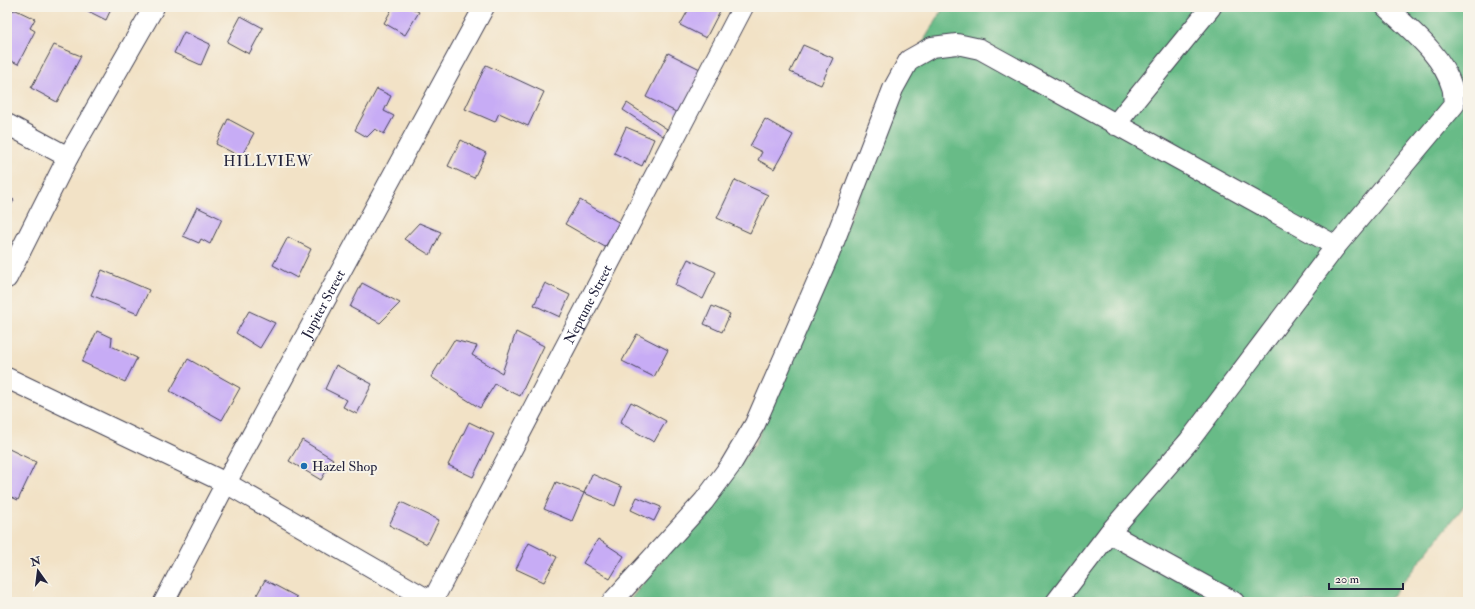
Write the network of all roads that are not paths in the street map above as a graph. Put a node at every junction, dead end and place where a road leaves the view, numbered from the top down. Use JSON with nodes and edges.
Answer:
{"nodes":[{"id":1,"x":154,"y":7,"type":"edge"},
{"id":2,"x":484,"y":7,"type":"edge"},
{"id":3,"x":743,"y":7,"type":"edge"},
{"id":4,"x":1211,"y":7,"type":"edge"},
{"id":5,"x":1386,"y":7,"type":"edge"},
{"id":6,"x":7,"y":124,"type":"edge"},
{"id":7,"x":1116,"y":125,"type":"junction"},
{"id":8,"x":68,"y":157,"type":"junction"},
{"id":9,"x":1336,"y":246,"type":"junction"},
{"id":10,"x":7,"y":278,"type":"edge"},
{"id":11,"x":7,"y":378,"type":"edge"},
{"id":12,"x":226,"y":483,"type":"junction"},
{"id":13,"x":1109,"y":532,"type":"junction"},
{"id":14,"x":164,"y":602,"type":"edge"},
{"id":15,"x":432,"y":602,"type":"edge"},
{"id":16,"x":612,"y":602,"type":"edge"},
{"id":17,"x":1056,"y":602,"type":"edge"},
{"id":18,"x":1234,"y":602,"type":"edge"}],
"edges":[{"from":1,"to":8,"type":"street"},
{"from":2,"to":12,"type":"street","name":"Jupiter Street"},
{"from":3,"to":15,"type":"street","name":"Neptune Street"},
{"from":4,"to":7,"type":"street"},
{"from":5,"to":9,"type":"street"},
{"from":6,"to":8,"type":"street"},
{"from":7,"to":9,"type":"street"},
{"from":7,"to":16,"type":"street"},
{"from":8,"to":10,"type":"street"},
{"from":9,"to":13,"type":"street"},
{"from":11,"to":12,"type":"street"},
{"from":12,"to":14,"type":"street","name":"Jupiter Street"},
{"from":12,"to":15,"type":"street"},
{"from":13,"to":17,"type":"street"},
{"from":13,"to":18,"type":"street"}]}
